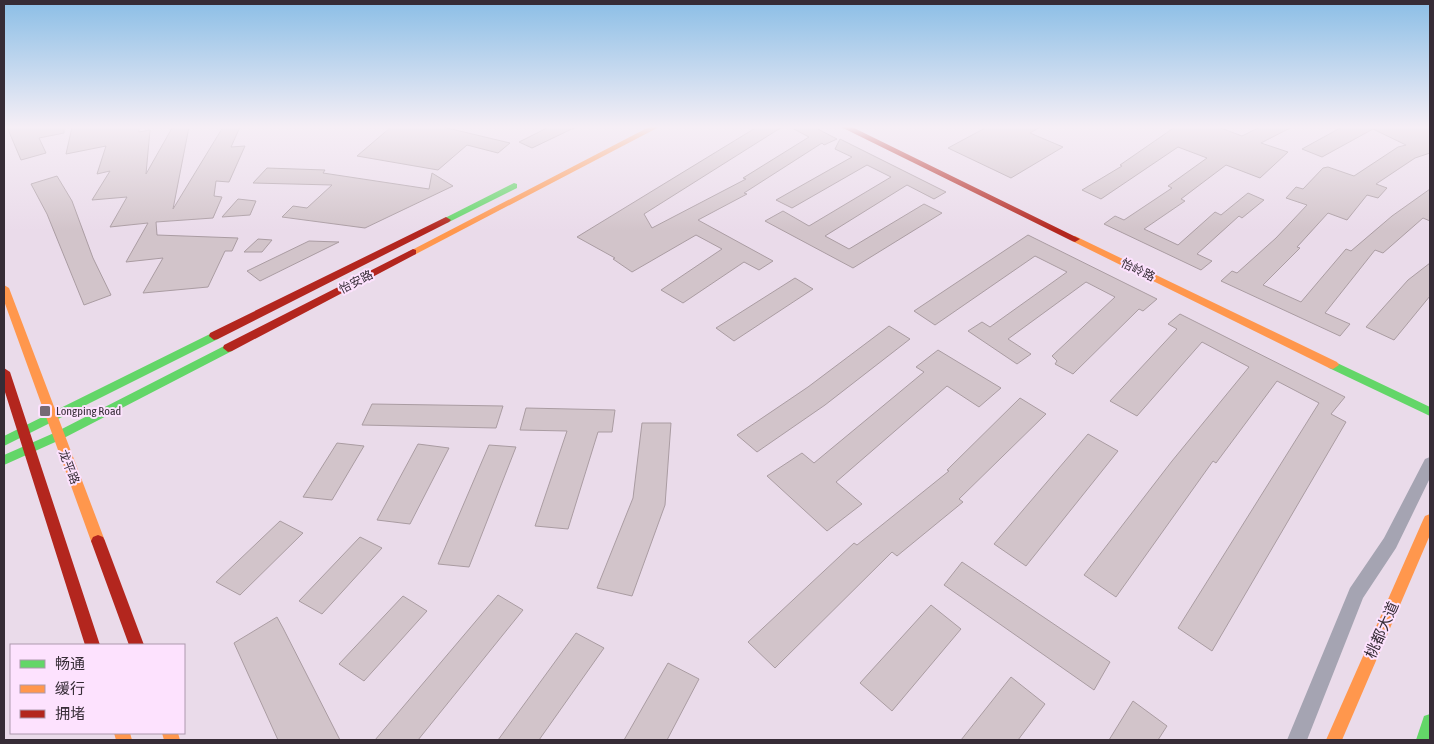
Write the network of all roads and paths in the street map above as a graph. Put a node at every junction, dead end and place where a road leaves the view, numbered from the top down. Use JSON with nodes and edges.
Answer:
{"nodes":[{"id":1,"x":588,"y":162,"type":"edge"},
{"id":2,"x":916,"y":162,"type":"edge"},
{"id":3,"x":522,"y":182,"type":"dead end"},
{"id":4,"x":4,"y":288,"type":"edge"},
{"id":5,"x":4,"y":372,"type":"edge"},
{"id":6,"x":1430,"y":412,"type":"edge"},
{"id":7,"x":52,"y":417,"type":"junction"},
{"id":8,"x":23,"y":432,"type":"junction"},
{"id":9,"x":58,"y":436,"type":"junction"},
{"id":10,"x":4,"y":441,"type":"edge"},
{"id":11,"x":29,"y":449,"type":"junction"},
{"id":12,"x":4,"y":460,"type":"edge"},
{"id":13,"x":1430,"y":463,"type":"edge"},
{"id":14,"x":1430,"y":520,"type":"edge"},
{"id":15,"x":93,"y":644,"type":"edge"},
{"id":16,"x":136,"y":644,"type":"edge"},
{"id":17,"x":1430,"y":722,"type":"edge"},
{"id":18,"x":1297,"y":740,"type":"edge"},
{"id":19,"x":1334,"y":740,"type":"edge"},
{"id":20,"x":1424,"y":740,"type":"edge"}],
"edges":[{"from":1,"to":9,"type":"street","name":"怡安路"},
{"from":2,"to":6,"type":"street","name":"怡岭路"},
{"from":3,"to":7,"type":"street","name":"怡安路"},
{"from":4,"to":7,"type":"street","name":"龙平路"},
{"from":5,"to":8,"type":"street"},
{"from":7,"to":8,"type":"street","name":"怡安路"},
{"from":7,"to":9,"type":"street","name":"龙平路"},
{"from":8,"to":10,"type":"street","name":"怡安路"},
{"from":8,"to":11,"type":"street"},
{"from":9,"to":11,"type":"street","name":"怡安路"},
{"from":9,"to":16,"type":"street","name":"龙平路"},
{"from":11,"to":12,"type":"street","name":"怡安路"},
{"from":11,"to":15,"type":"street"},
{"from":13,"to":18,"type":"street"},
{"from":14,"to":19,"type":"street","name":"桃都大道"},
{"from":17,"to":20,"type":"street"}]}
